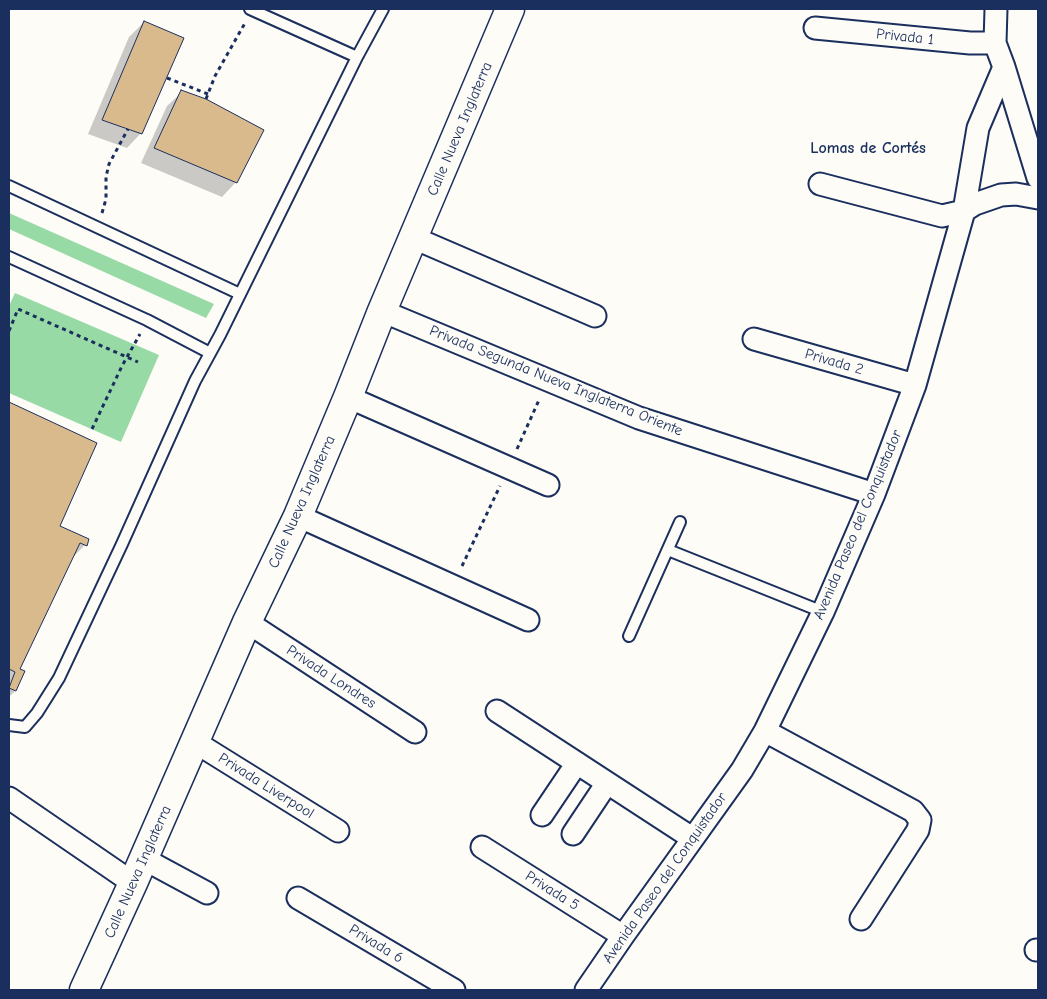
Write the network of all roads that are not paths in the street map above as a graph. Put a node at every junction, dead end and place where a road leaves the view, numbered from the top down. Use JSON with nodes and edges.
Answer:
{"nodes":[{"id":1,"x":252,"y":9,"type":"edge"},
{"id":2,"x":382,"y":9,"type":"edge"},
{"id":3,"x":510,"y":9,"type":"edge"},
{"id":4,"x":996,"y":9,"type":"edge"},
{"id":5,"x":815,"y":28,"type":"dead end"},
{"id":6,"x":995,"y":43,"type":"junction"},
{"id":7,"x":357,"y":57,"type":"junction"},
{"id":8,"x":1004,"y":67,"type":"junction"},
{"id":9,"x":1038,"y":178,"type":"edge"},
{"id":10,"x":820,"y":184,"type":"dead end"},
{"id":11,"x":9,"y":186,"type":"edge"},
{"id":12,"x":1038,"y":198,"type":"edge"},
{"id":13,"x":964,"y":211,"type":"junction"},
{"id":14,"x":414,"y":238,"type":"junction"},
{"id":15,"x":9,"y":257,"type":"edge"},
{"id":16,"x":240,"y":294,"type":"junction"},
{"id":17,"x":382,"y":311,"type":"junction"},
{"id":18,"x":595,"y":316,"type":"dead end"},
{"id":19,"x":754,"y":338,"type":"dead end"},
{"id":20,"x":210,"y":353,"type":"junction"},
{"id":21,"x":915,"y":386,"type":"junction"},
{"id":22,"x":348,"y":397,"type":"junction"},
{"id":23,"x":548,"y":485,"type":"dead end"},
{"id":24,"x":874,"y":494,"type":"junction"},
{"id":25,"x":298,"y":516,"type":"junction"},
{"id":26,"x":680,"y":522,"type":"dead end"},
{"id":27,"x":668,"y":550,"type":"junction"},
{"id":28,"x":823,"y":612,"type":"junction"},
{"id":29,"x":528,"y":620,"type":"dead end"},
{"id":30,"x":247,"y":622,"type":"junction"},
{"id":31,"x":629,"y":636,"type":"dead end"},
{"id":32,"x":497,"y":711,"type":"dead end"},
{"id":33,"x":9,"y":725,"type":"edge"},
{"id":34,"x":765,"y":731,"type":"junction"},
{"id":35,"x":415,"y":732,"type":"dead end"},
{"id":36,"x":195,"y":742,"type":"junction"},
{"id":37,"x":577,"y":763,"type":"junction"},
{"id":38,"x":608,"y":783,"type":"junction"},
{"id":39,"x":9,"y":798,"type":"edge"},
{"id":40,"x":542,"y":815,"type":"dead end"},
{"id":41,"x":338,"y":831,"type":"dead end"},
{"id":42,"x":573,"y":834,"type":"dead end"},
{"id":43,"x":692,"y":838,"type":"junction"},
{"id":44,"x":482,"y":847,"type":"dead end"},
{"id":45,"x":139,"y":871,"type":"junction"},
{"id":46,"x":207,"y":893,"type":"dead end"},
{"id":47,"x":298,"y":898,"type":"dead end"},
{"id":48,"x":861,"y":919,"type":"dead end"},
{"id":49,"x":622,"y":936,"type":"junction"},
{"id":50,"x":84,"y":990,"type":"edge"},
{"id":51,"x":454,"y":990,"type":"edge"},
{"id":52,"x":586,"y":990,"type":"edge"}],
"edges":[{"from":1,"to":7,"type":"lane"},
{"from":2,"to":7,"type":"lane"},
{"from":3,"to":14,"type":"street","name":"Calle Nueva Inglaterra"},
{"from":4,"to":6,"type":"street"},
{"from":5,"to":6,"type":"street","name":"Privada 1"},
{"from":6,"to":8,"type":"street"},
{"from":7,"to":16,"type":"lane"},
{"from":8,"to":9,"type":"street"},
{"from":8,"to":13,"type":"street","name":"Avenida Paseo del Conquistador"},
{"from":10,"to":13,"type":"street"},
{"from":11,"to":16,"type":"lane"},
{"from":12,"to":13,"type":"street"},
{"from":13,"to":21,"type":"street","name":"Avenida Paseo del Conquistador"},
{"from":14,"to":17,"type":"street","name":"Calle Nueva Inglaterra"},
{"from":14,"to":18,"type":"street"},
{"from":15,"to":20,"type":"lane"},
{"from":16,"to":20,"type":"lane"},
{"from":17,"to":22,"type":"street","name":"Calle Nueva Inglaterra"},
{"from":17,"to":24,"type":"street","name":"Privada Segunda Nueva Inglaterra Oriente"},
{"from":19,"to":21,"type":"street","name":"Privada 2"},
{"from":20,"to":33,"type":"lane"},
{"from":21,"to":24,"type":"street","name":"Avenida Paseo del Conquistador"},
{"from":22,"to":23,"type":"street"},
{"from":22,"to":25,"type":"street","name":"Calle Nueva Inglaterra"},
{"from":24,"to":28,"type":"street","name":"Avenida Paseo del Conquistador"},
{"from":25,"to":29,"type":"street"},
{"from":25,"to":30,"type":"street","name":"Calle Nueva Inglaterra"},
{"from":26,"to":27,"type":"lane"},
{"from":27,"to":28,"type":"lane"},
{"from":27,"to":31,"type":"lane"},
{"from":28,"to":34,"type":"street","name":"Avenida Paseo del Conquistador"},
{"from":30,"to":35,"type":"street","name":"Privada Londres"},
{"from":30,"to":36,"type":"street","name":"Calle Nueva Inglaterra"},
{"from":32,"to":37,"type":"street"},
{"from":34,"to":43,"type":"street","name":"Avenida Paseo del Conquistador"},
{"from":34,"to":48,"type":"street"},
{"from":36,"to":41,"type":"street","name":"Privada Liverpool"},
{"from":36,"to":45,"type":"street","name":"Calle Nueva Inglaterra"},
{"from":37,"to":38,"type":"street"},
{"from":37,"to":40,"type":"street"},
{"from":38,"to":42,"type":"street"},
{"from":38,"to":43,"type":"street"},
{"from":39,"to":45,"type":"street"},
{"from":43,"to":49,"type":"street","name":"Avenida Paseo del Conquistador"},
{"from":44,"to":49,"type":"street","name":"Privada 5"},
{"from":45,"to":46,"type":"street"},
{"from":45,"to":50,"type":"street","name":"Calle Nueva Inglaterra"},
{"from":47,"to":51,"type":"street","name":"Privada 6"},
{"from":49,"to":52,"type":"street","name":"Avenida Paseo del Conquistador"}]}
